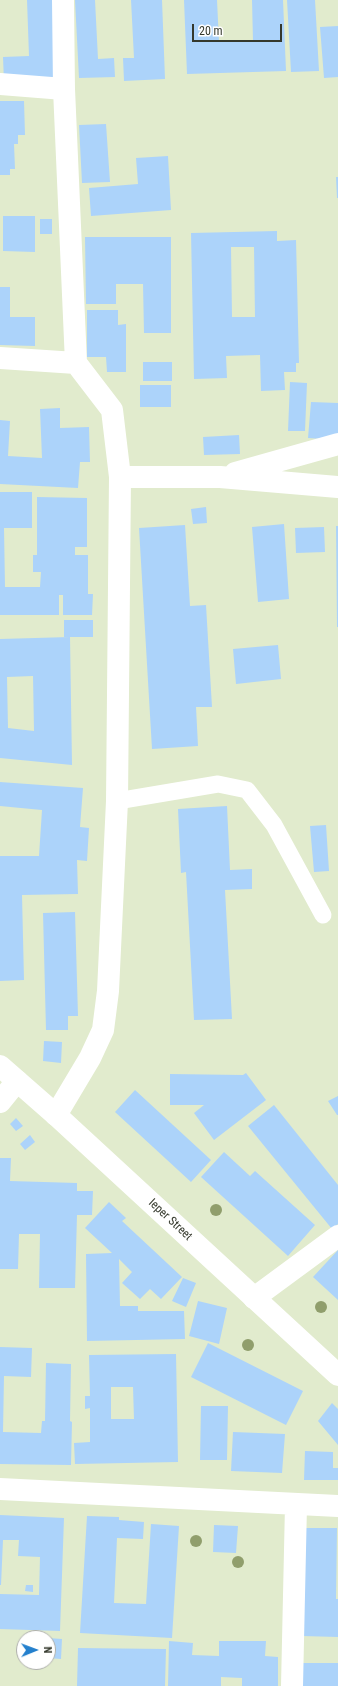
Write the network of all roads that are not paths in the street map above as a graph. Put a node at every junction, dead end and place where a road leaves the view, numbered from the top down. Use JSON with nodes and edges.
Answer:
{"nodes":[{"id":1,"x":63,"y":0,"type":"edge"},
{"id":2,"x":0,"y":84,"type":"edge"},
{"id":3,"x":64,"y":89,"type":"junction"},
{"id":4,"x":0,"y":358,"type":"edge"},
{"id":5,"x":76,"y":363,"type":"junction"},
{"id":6,"x":338,"y":444,"type":"edge"},
{"id":7,"x":120,"y":477,"type":"junction"},
{"id":8,"x":220,"y":477,"type":"junction"},
{"id":9,"x":338,"y":487,"type":"edge"},
{"id":10,"x":117,"y":801,"type":"junction"},
{"id":11,"x":323,"y":914,"type":"dead end"},
{"id":12,"x":0,"y":1066,"type":"edge"},
{"id":13,"x":17,"y":1081,"type":"junction"},
{"id":14,"x":0,"y":1102,"type":"edge"},
{"id":15,"x":56,"y":1115,"type":"junction"},
{"id":16,"x":338,"y":1236,"type":"edge"},
{"id":17,"x":254,"y":1298,"type":"junction"},
{"id":18,"x":338,"y":1375,"type":"edge"},
{"id":19,"x":0,"y":1489,"type":"edge"},
{"id":20,"x":296,"y":1505,"type":"junction"},
{"id":21,"x":338,"y":1506,"type":"edge"},
{"id":22,"x":292,"y":1686,"type":"edge"}],
"edges":[{"from":1,"to":3,"type":"street"},
{"from":2,"to":3,"type":"street"},
{"from":3,"to":5,"type":"street"},
{"from":4,"to":5,"type":"street"},
{"from":5,"to":7,"type":"street"},
{"from":6,"to":8,"type":"street"},
{"from":7,"to":8,"type":"street"},
{"from":7,"to":10,"type":"street"},
{"from":8,"to":9,"type":"street"},
{"from":10,"to":11,"type":"lane"},
{"from":10,"to":15,"type":"street"},
{"from":12,"to":13,"type":"street","name":"Ieper Street"},
{"from":13,"to":14,"type":"street"},
{"from":13,"to":15,"type":"street","name":"Ieper Street"},
{"from":15,"to":17,"type":"street","name":"Ieper Street"},
{"from":16,"to":17,"type":"street"},
{"from":17,"to":18,"type":"street","name":"Ieper Street"},
{"from":19,"to":20,"type":"street"},
{"from":20,"to":21,"type":"street"},
{"from":20,"to":22,"type":"street"}]}
